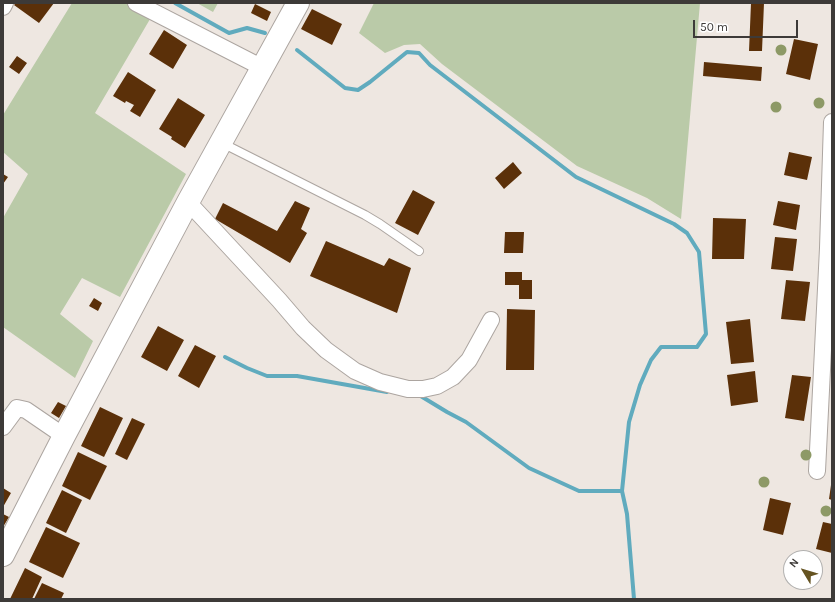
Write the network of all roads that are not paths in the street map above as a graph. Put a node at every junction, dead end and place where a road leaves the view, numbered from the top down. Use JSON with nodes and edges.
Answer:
{"nodes":[{"id":1,"x":5,"y":3,"type":"edge"},
{"id":2,"x":136,"y":3,"type":"edge"},
{"id":3,"x":298,"y":3,"type":"edge"},
{"id":4,"x":3,"y":7,"type":"edge"},
{"id":5,"x":263,"y":68,"type":"junction"},
{"id":6,"x":832,"y":122,"type":"edge"},
{"id":7,"x":222,"y":142,"type":"junction"},
{"id":8,"x":188,"y":202,"type":"junction"},
{"id":9,"x":419,"y":251,"type":"dead end"},
{"id":10,"x":491,"y":320,"type":"dead end"},
{"id":11,"x":3,"y":427,"type":"edge"},
{"id":12,"x":64,"y":436,"type":"junction"},
{"id":13,"x":817,"y":471,"type":"dead end"},
{"id":14,"x":3,"y":555,"type":"edge"}],
"edges":[{"from":1,"to":4,"type":"street"},
{"from":2,"to":5,"type":"street"},
{"from":3,"to":5,"type":"main road"},
{"from":5,"to":7,"type":"main road"},
{"from":6,"to":13,"type":"street"},
{"from":7,"to":8,"type":"main road"},
{"from":7,"to":9,"type":"lane"},
{"from":8,"to":10,"type":"street"},
{"from":8,"to":12,"type":"main road"},
{"from":11,"to":12,"type":"street"},
{"from":12,"to":14,"type":"main road"}]}
